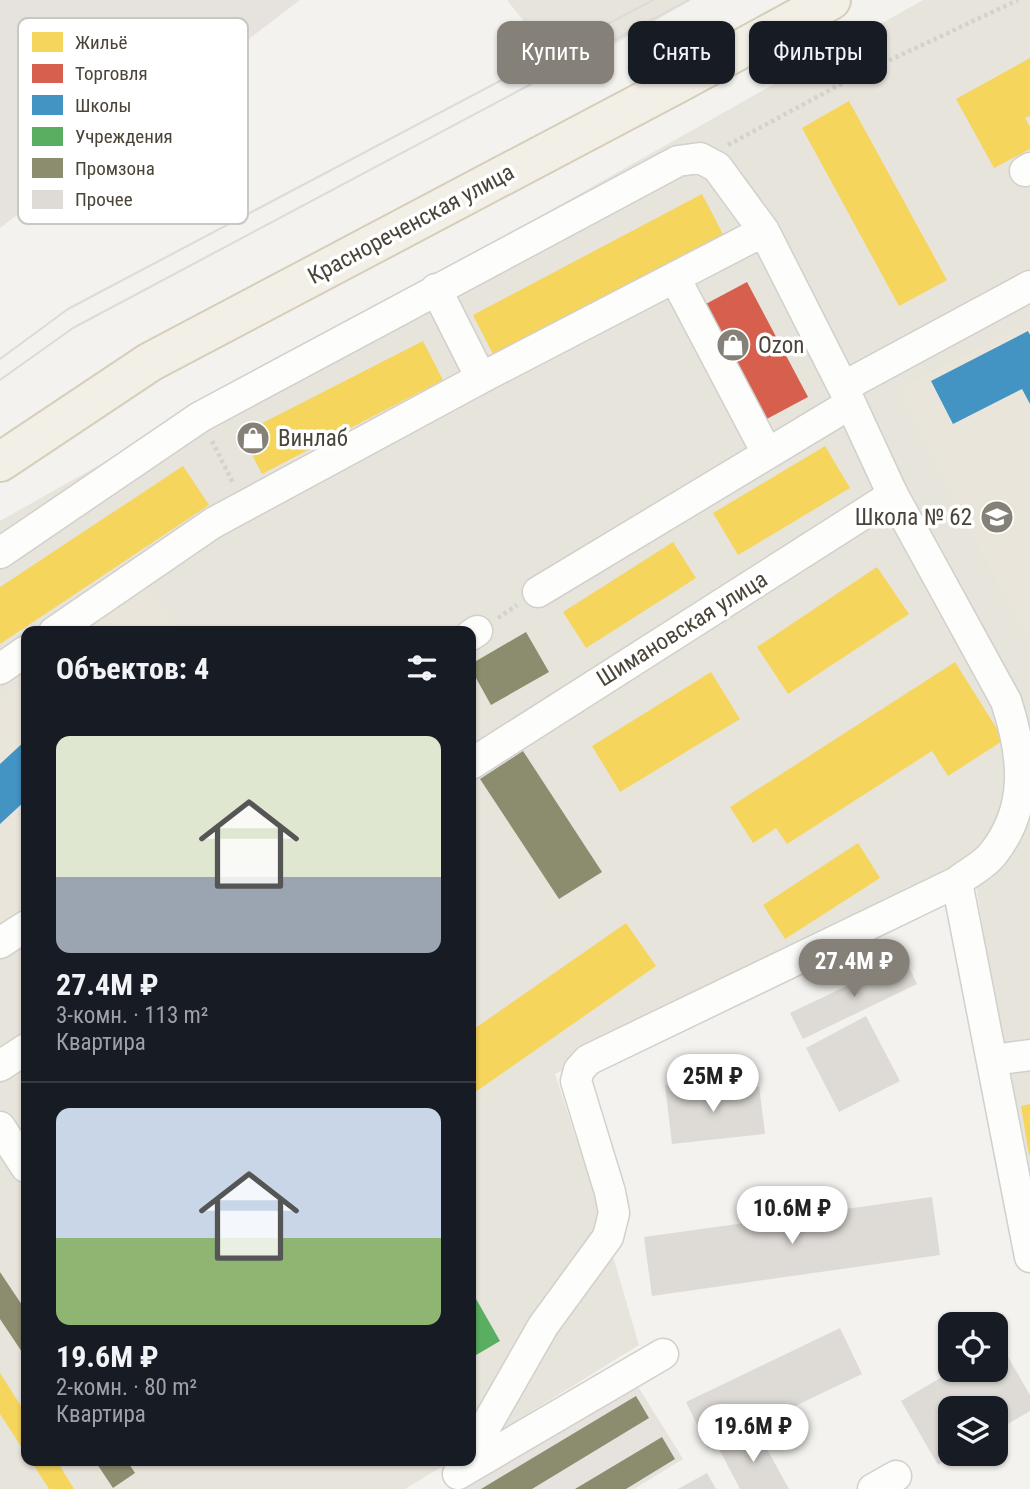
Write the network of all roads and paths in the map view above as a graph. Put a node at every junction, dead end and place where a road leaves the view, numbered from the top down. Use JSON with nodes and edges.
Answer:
{"nodes":[{"id":1,"x":831,"y":0,"type":"edge"},
{"id":2,"x":1018,"y":0,"type":"edge"},
{"id":3,"x":723,"y":149,"type":"dead end"},
{"id":4,"x":764,"y":231,"type":"junction"},
{"id":5,"x":675,"y":278,"type":"junction"},
{"id":6,"x":1030,"y":286,"type":"edge"},
{"id":7,"x":436,"y":289,"type":"junction"},
{"id":8,"x":481,"y":378,"type":"junction"},
{"id":9,"x":846,"y":396,"type":"junction"},
{"id":10,"x":200,"y":418,"type":"junction"},
{"id":11,"x":767,"y":453,"type":"junction"},
{"id":12,"x":0,"y":462,"type":"edge"},
{"id":13,"x":893,"y":495,"type":"junction"},
{"id":14,"x":245,"y":506,"type":"junction"},
{"id":15,"x":0,"y":553,"type":"edge"},
{"id":16,"x":538,"y":592,"type":"joint"},
{"id":17,"x":63,"y":626,"type":"edge"},
{"id":18,"x":476,"y":632,"type":"edge"},
{"id":19,"x":21,"y":654,"type":"edge"},
{"id":20,"x":0,"y":669,"type":"edge"},
{"id":21,"x":476,"y":761,"type":"edge"},
{"id":22,"x":957,"y":882,"type":"junction"},
{"id":23,"x":21,"y":929,"type":"edge"},
{"id":24,"x":0,"y":943,"type":"edge"},
{"id":25,"x":21,"y":1052,"type":"edge"},
{"id":26,"x":1030,"y":1055,"type":"edge"},
{"id":27,"x":993,"y":1060,"type":"junction"},
{"id":28,"x":0,"y":1066,"type":"edge"},
{"id":29,"x":0,"y":1127,"type":"edge"},
{"id":30,"x":21,"y":1159,"type":"edge"},
{"id":31,"x":1022,"y":1173,"type":"edge"},
{"id":32,"x":1030,"y":1257,"type":"edge"},
{"id":33,"x":663,"y":1354,"type":"dead end"},
{"id":34,"x":476,"y":1437,"type":"edge"},
{"id":35,"x":476,"y":1458,"type":"edge"}],
"edges":[{"from":1,"to":12,"type":"main road","name":"Краснореченская улица"},
{"from":2,"to":3,"type":"path"},
{"from":4,"to":5,"type":"lane"},
{"from":4,"to":7,"type":"lane"},
{"from":4,"to":9,"type":"lane"},
{"from":5,"to":8,"type":"lane"},
{"from":5,"to":11,"type":"lane"},
{"from":6,"to":9,"type":"lane"},
{"from":7,"to":8,"type":"lane"},
{"from":7,"to":10,"type":"lane"},
{"from":8,"to":14,"type":"lane"},
{"from":9,"to":11,"type":"lane"},
{"from":9,"to":13,"type":"lane"},
{"from":10,"to":14,"type":"path"},
{"from":10,"to":15,"type":"lane"},
{"from":11,"to":16,"type":"lane"},
{"from":13,"to":21,"type":"lane","name":"Шимановская улица"},
{"from":13,"to":22,"type":"lane"},
{"from":14,"to":17,"type":"lane"},
{"from":16,"to":18,"type":"path"},
{"from":19,"to":20,"type":"lane"},
{"from":22,"to":27,"type":"lane"},
{"from":22,"to":34,"type":"lane"},
{"from":23,"to":24,"type":"lane"},
{"from":25,"to":28,"type":"lane"},
{"from":26,"to":27,"type":"lane"},
{"from":27,"to":31,"type":"lane"},
{"from":29,"to":30,"type":"lane"},
{"from":31,"to":32,"type":"lane"},
{"from":33,"to":35,"type":"lane"}]}
